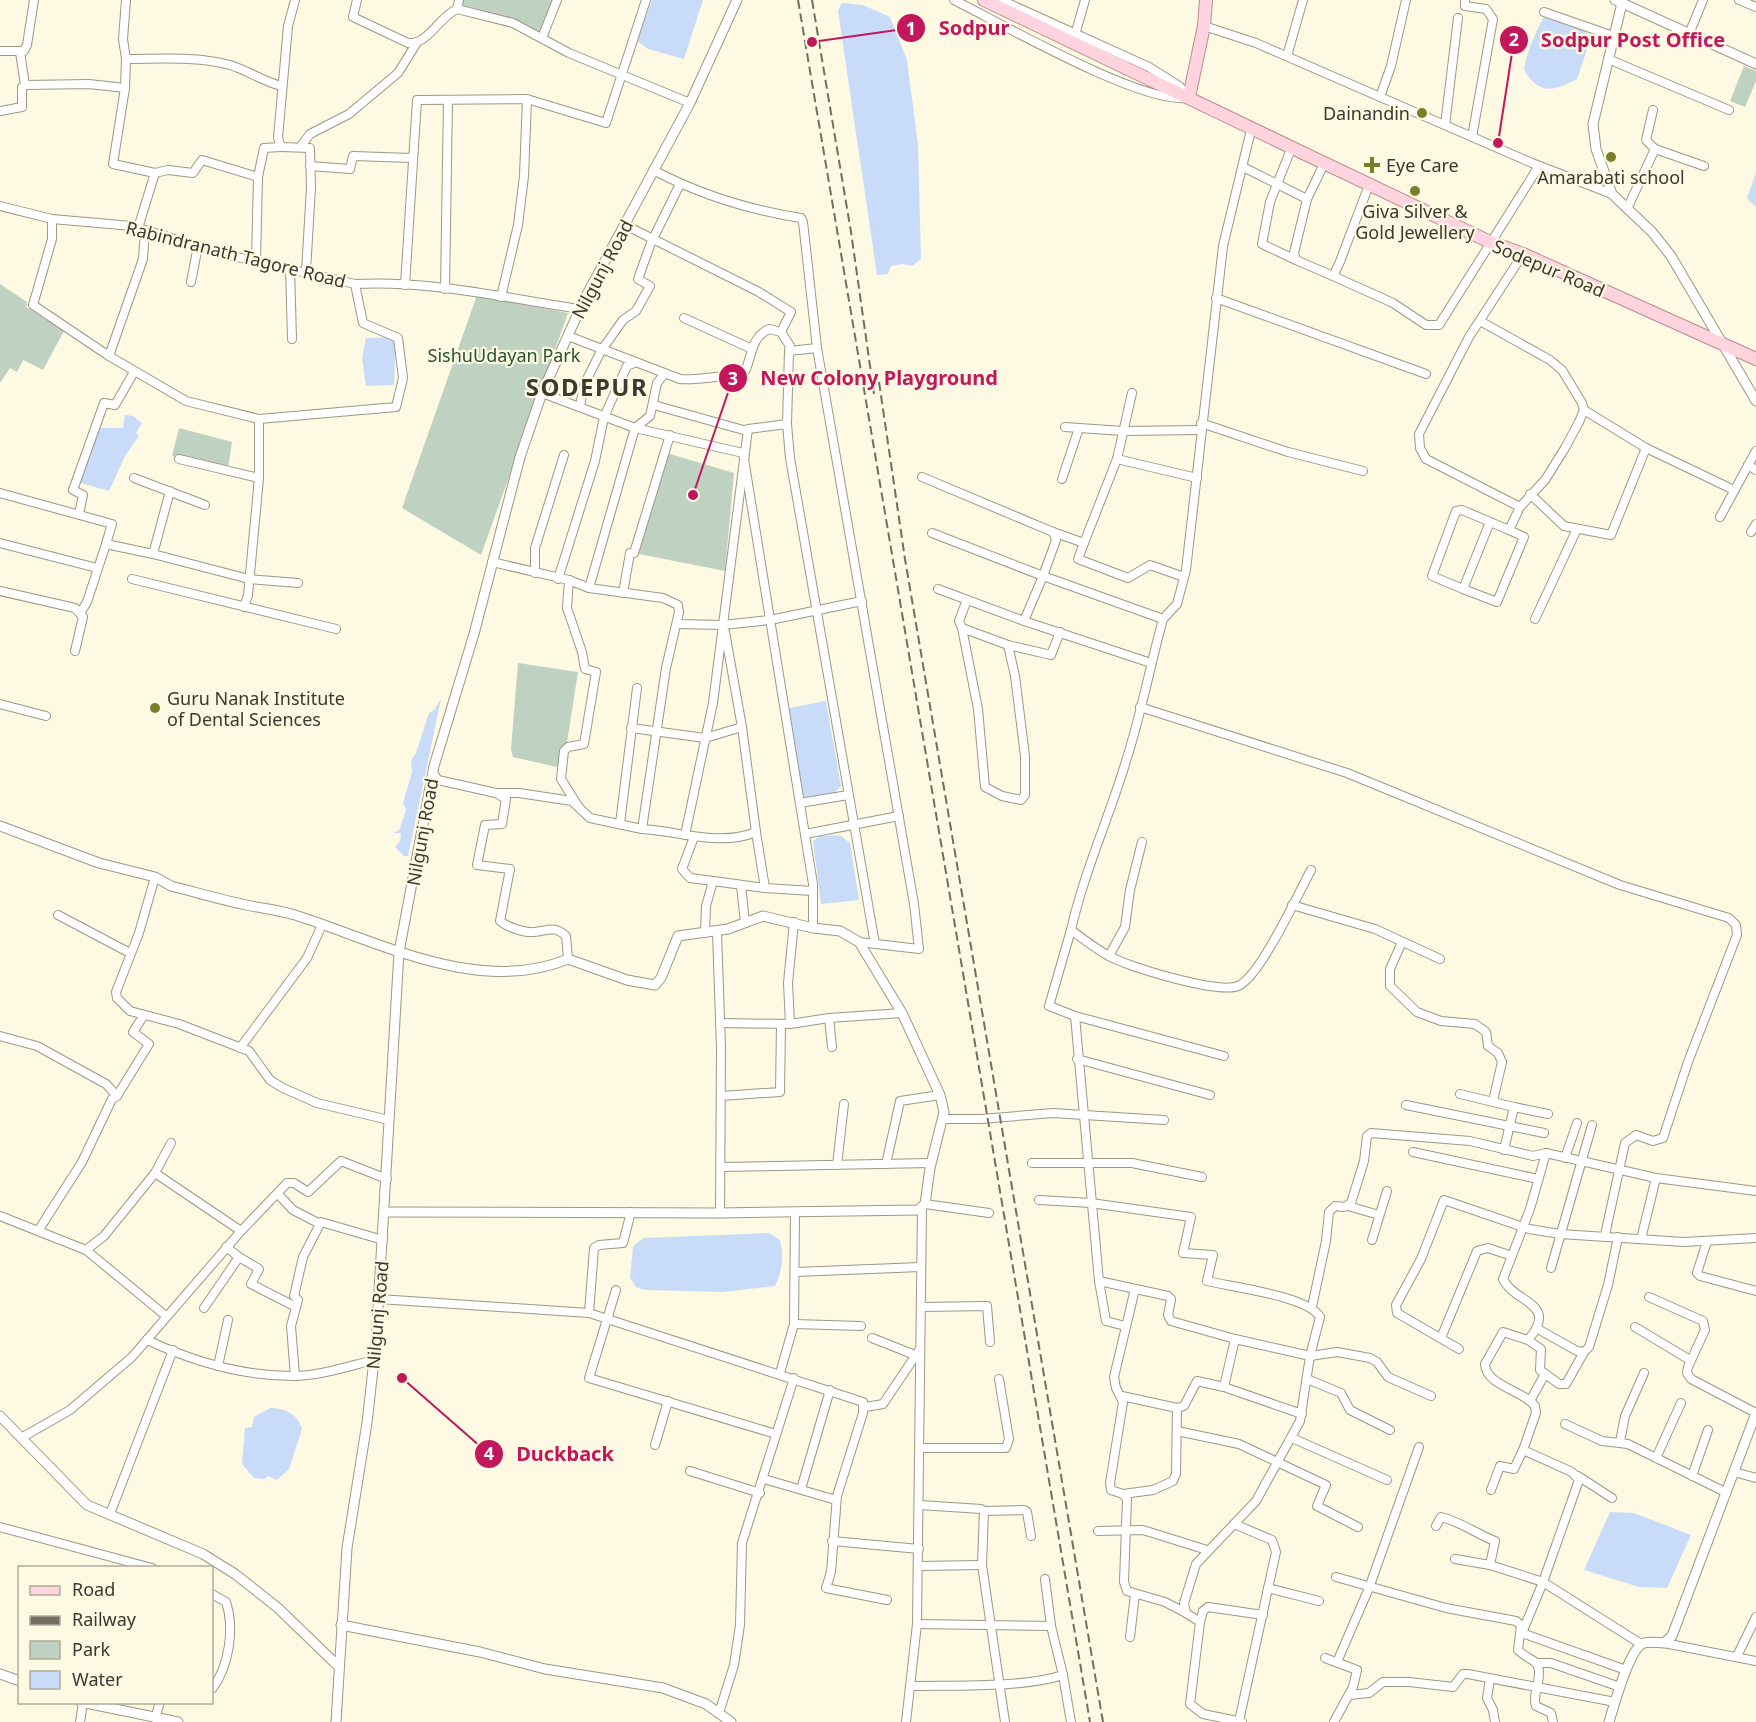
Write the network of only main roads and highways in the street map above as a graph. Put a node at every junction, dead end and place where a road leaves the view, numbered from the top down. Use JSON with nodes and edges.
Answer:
{"nodes":[{"id":1,"x":984,"y":0,"type":"edge"},
{"id":2,"x":1206,"y":0,"type":"edge"},
{"id":3,"x":1189,"y":97,"type":"junction"},
{"id":4,"x":1756,"y":358,"type":"edge"}],
"edges":[{"from":1,"to":3,"type":"main road","name":"Sodepur Road"},
{"from":2,"to":3,"type":"main road"},
{"from":3,"to":4,"type":"main road","name":"Sodepur Road"}]}
